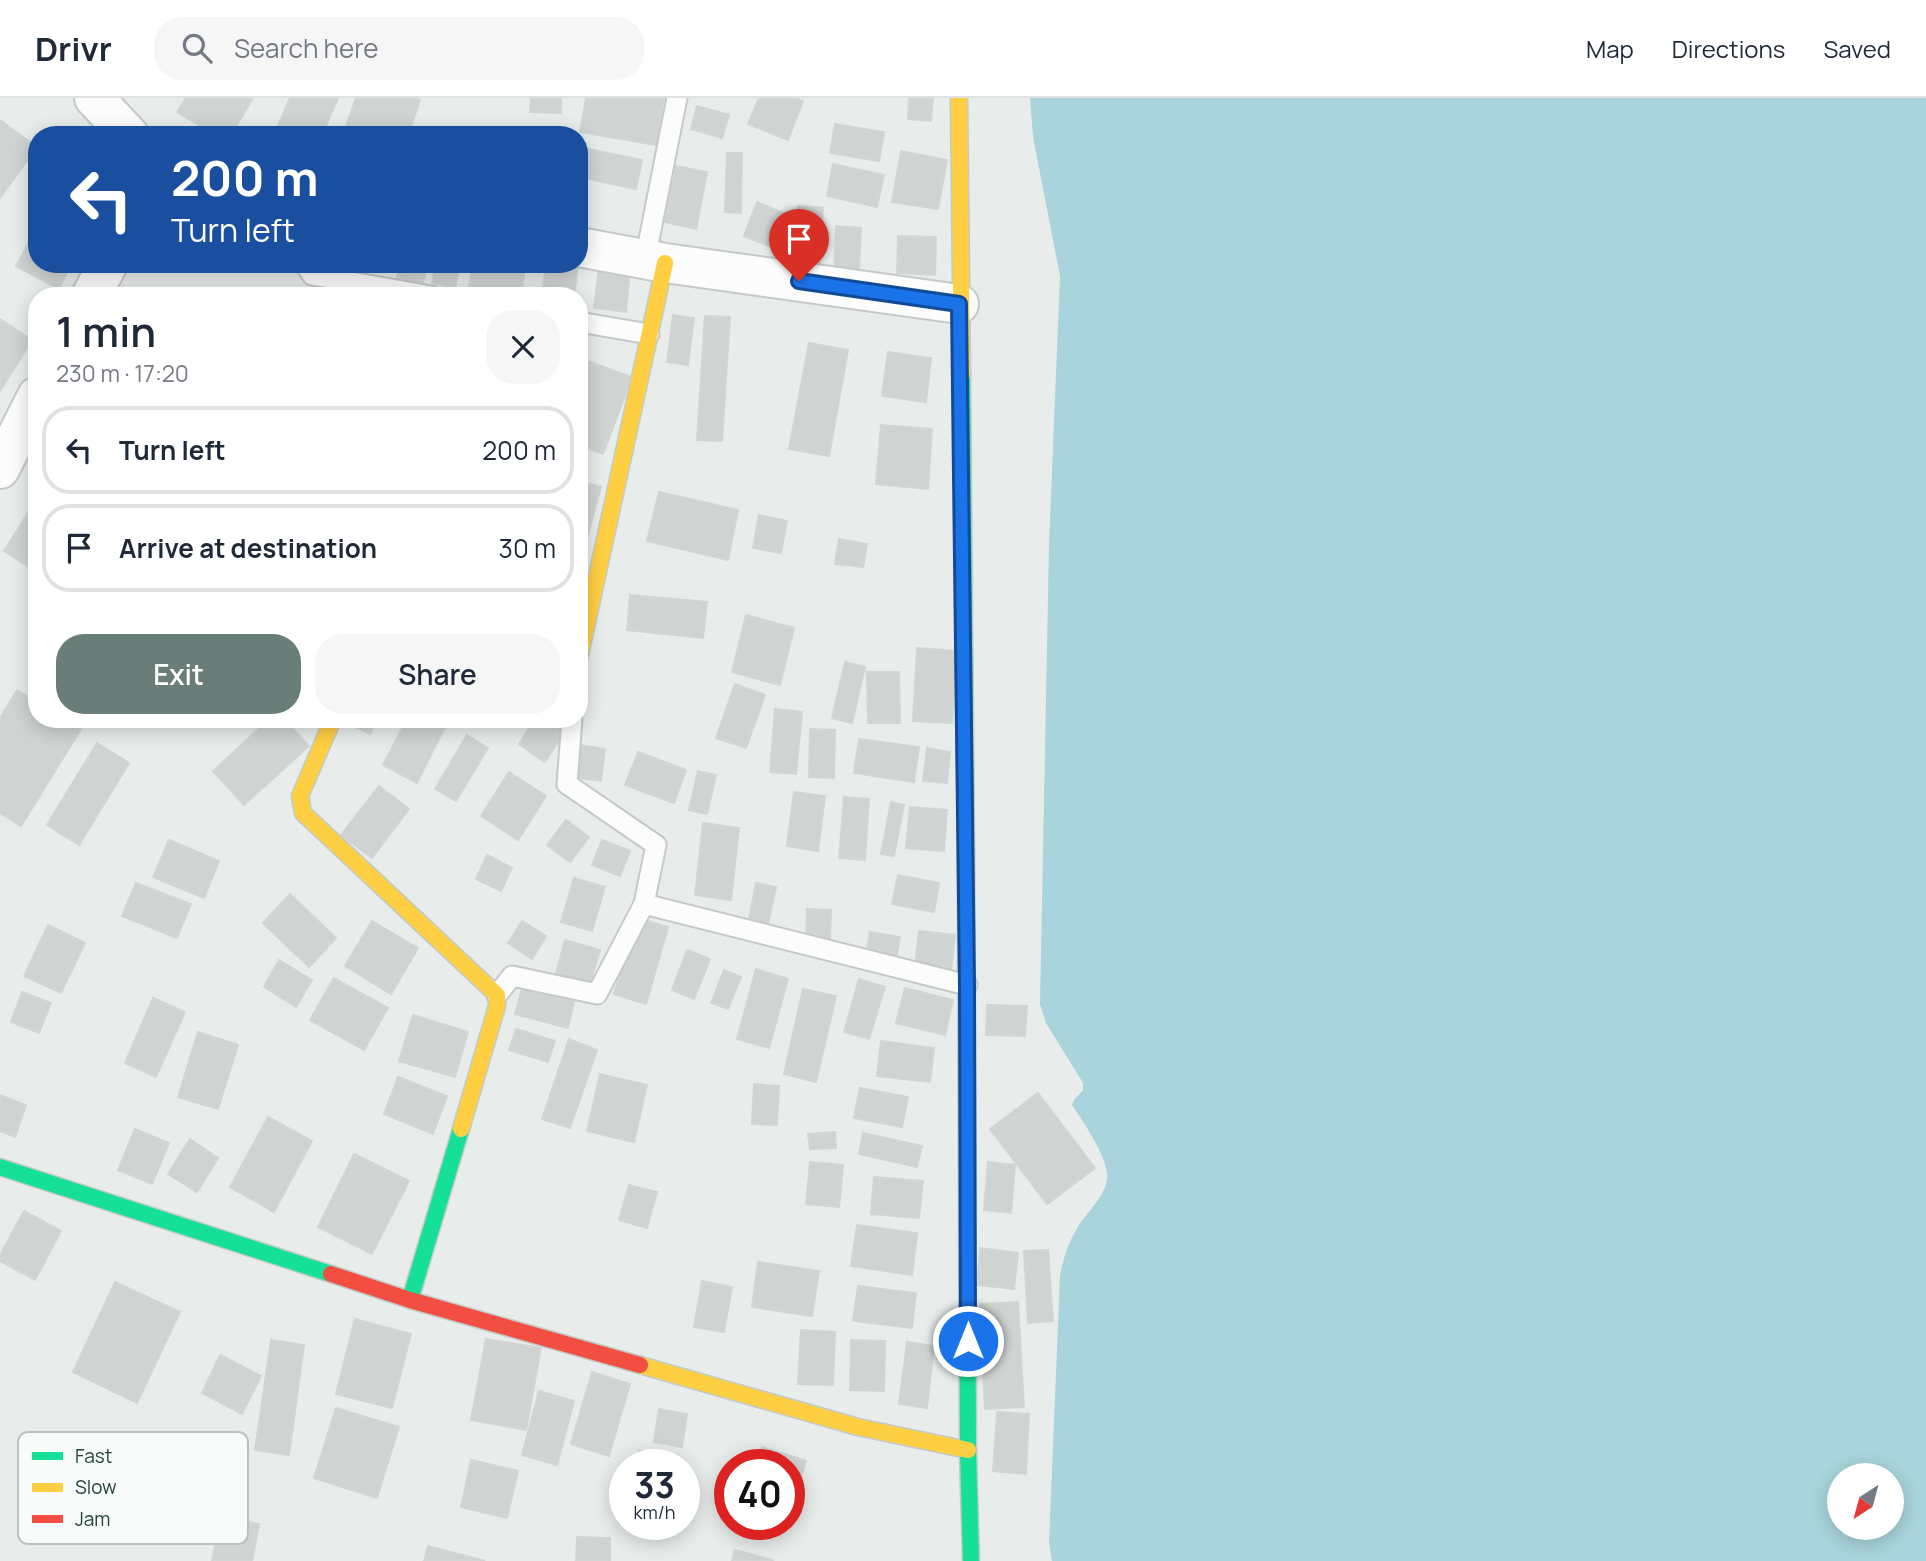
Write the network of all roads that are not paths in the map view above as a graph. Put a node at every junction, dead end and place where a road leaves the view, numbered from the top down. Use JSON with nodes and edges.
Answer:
{"nodes":[{"id":1,"x":94,"y":98,"type":"edge"},
{"id":2,"x":677,"y":98,"type":"edge"},
{"id":3,"x":959,"y":98,"type":"edge"},
{"id":4,"x":120,"y":126,"type":"edge"},
{"id":5,"x":588,"y":249,"type":"edge"},
{"id":6,"x":655,"y":261,"type":"junction"},
{"id":7,"x":311,"y":273,"type":"edge"},
{"id":8,"x":380,"y":287,"type":"edge"},
{"id":9,"x":959,"y":304,"type":"junction"},
{"id":10,"x":588,"y":324,"type":"edge"},
{"id":11,"x":649,"y":334,"type":"junction"},
{"id":12,"x":28,"y":414,"type":"edge"},
{"id":13,"x":0,"y":469,"type":"edge"},
{"id":14,"x":588,"y":617,"type":"edge"},
{"id":15,"x":329,"y":728,"type":"edge"},
{"id":16,"x":571,"y":728,"type":"edge"},
{"id":17,"x":644,"y":904,"type":"junction"},
{"id":18,"x":967,"y":985,"type":"junction"},
{"id":19,"x":497,"y":995,"type":"junction"},
{"id":20,"x":0,"y":1167,"type":"edge"},
{"id":21,"x":410,"y":1300,"type":"junction"},
{"id":22,"x":968,"y":1450,"type":"junction"},
{"id":23,"x":971,"y":1561,"type":"edge"}],
"edges":[{"from":1,"to":4,"type":"street"},
{"from":2,"to":6,"type":"lane"},
{"from":3,"to":9,"type":"street"},
{"from":5,"to":6,"type":"street"},
{"from":6,"to":9,"type":"street"},
{"from":6,"to":11,"type":"street"},
{"from":7,"to":8,"type":"lane"},
{"from":9,"to":18,"type":"street"},
{"from":10,"to":11,"type":"lane"},
{"from":11,"to":14,"type":"street"},
{"from":12,"to":13,"type":"street"},
{"from":15,"to":19,"type":"street"},
{"from":16,"to":17,"type":"lane"},
{"from":17,"to":18,"type":"lane"},
{"from":17,"to":19,"type":"lane"},
{"from":18,"to":22,"type":"street"},
{"from":19,"to":21,"type":"street"},
{"from":20,"to":21,"type":"street"},
{"from":21,"to":22,"type":"street"},
{"from":22,"to":23,"type":"street"}]}
